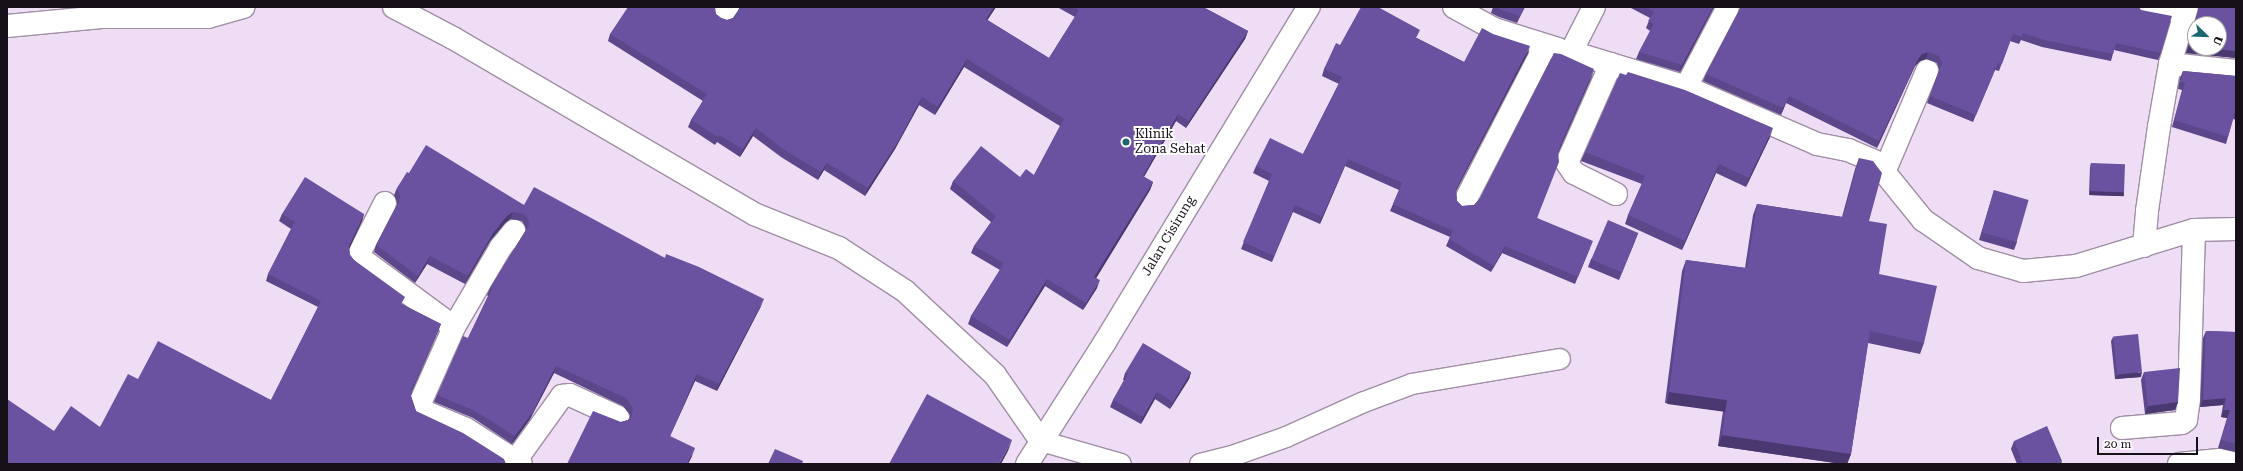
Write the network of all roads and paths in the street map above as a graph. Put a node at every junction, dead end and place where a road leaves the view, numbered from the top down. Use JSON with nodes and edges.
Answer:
{"nodes":[{"id":1,"x":244,"y":7,"type":"edge"},
{"id":2,"x":394,"y":7,"type":"edge"},
{"id":3,"x":1309,"y":7,"type":"edge"},
{"id":4,"x":1454,"y":7,"type":"edge"},
{"id":5,"x":1594,"y":7,"type":"edge"},
{"id":6,"x":1728,"y":7,"type":"edge"},
{"id":7,"x":2146,"y":7,"type":"edge"},
{"id":8,"x":2186,"y":10,"type":"edge"},
{"id":9,"x":7,"y":26,"type":"edge"},
{"id":10,"x":1545,"y":46,"type":"junction"},
{"id":11,"x":1571,"y":52,"type":"junction"},
{"id":12,"x":1611,"y":64,"type":"junction"},
{"id":13,"x":2170,"y":64,"type":"junction"},
{"id":14,"x":1927,"y":71,"type":"dead end"},
{"id":15,"x":2236,"y":71,"type":"edge"},
{"id":16,"x":1686,"y":87,"type":"junction"},
{"id":17,"x":1885,"y":170,"type":"junction"},
{"id":18,"x":1616,"y":194,"type":"dead end"},
{"id":19,"x":1465,"y":201,"type":"dead end"},
{"id":20,"x":385,"y":203,"type":"dead end"},
{"id":21,"x":2236,"y":229,"type":"edge"},
{"id":22,"x":2194,"y":230,"type":"junction"},
{"id":23,"x":514,"y":231,"type":"dead end"},
{"id":24,"x":2144,"y":246,"type":"junction"},
{"id":25,"x":454,"y":327,"type":"junction"},
{"id":26,"x":1560,"y":359,"type":"dead end"},
{"id":27,"x":618,"y":417,"type":"dead end"},
{"id":28,"x":2122,"y":428,"type":"dead end"},
{"id":29,"x":1040,"y":441,"type":"junction"},
{"id":30,"x":516,"y":463,"type":"edge"},
{"id":31,"x":1027,"y":464,"type":"edge"},
{"id":32,"x":1121,"y":464,"type":"edge"},
{"id":33,"x":1200,"y":464,"type":"edge"},
{"id":34,"x":2179,"y":464,"type":"edge"},
{"id":35,"x":2236,"y":464,"type":"edge"}],
"edges":[{"from":1,"to":9,"type":"street"},
{"from":2,"to":29,"type":"street"},
{"from":3,"to":29,"type":"street","name":"Jalan Cisirung"},
{"from":4,"to":10,"type":"street"},
{"from":5,"to":11,"type":"street"},
{"from":6,"to":16,"type":"street"},
{"from":7,"to":8,"type":"street"},
{"from":8,"to":13,"type":"street"},
{"from":10,"to":11,"type":"street"},
{"from":10,"to":19,"type":"street"},
{"from":11,"to":12,"type":"street"},
{"from":12,"to":16,"type":"street"},
{"from":12,"to":18,"type":"street"},
{"from":13,"to":15,"type":"street"},
{"from":13,"to":24,"type":"street"},
{"from":14,"to":17,"type":"street"},
{"from":16,"to":17,"type":"street"},
{"from":17,"to":24,"type":"street"},
{"from":20,"to":25,"type":"street"},
{"from":21,"to":22,"type":"street"},
{"from":22,"to":24,"type":"street"},
{"from":22,"to":28,"type":"street"},
{"from":23,"to":25,"type":"street"},
{"from":25,"to":30,"type":"street"},
{"from":26,"to":33,"type":"lane"},
{"from":27,"to":30,"type":"street"},
{"from":29,"to":31,"type":"street","name":"Jalan Cisirung"},
{"from":29,"to":32,"type":"lane"},
{"from":34,"to":35,"type":"street"}]}
